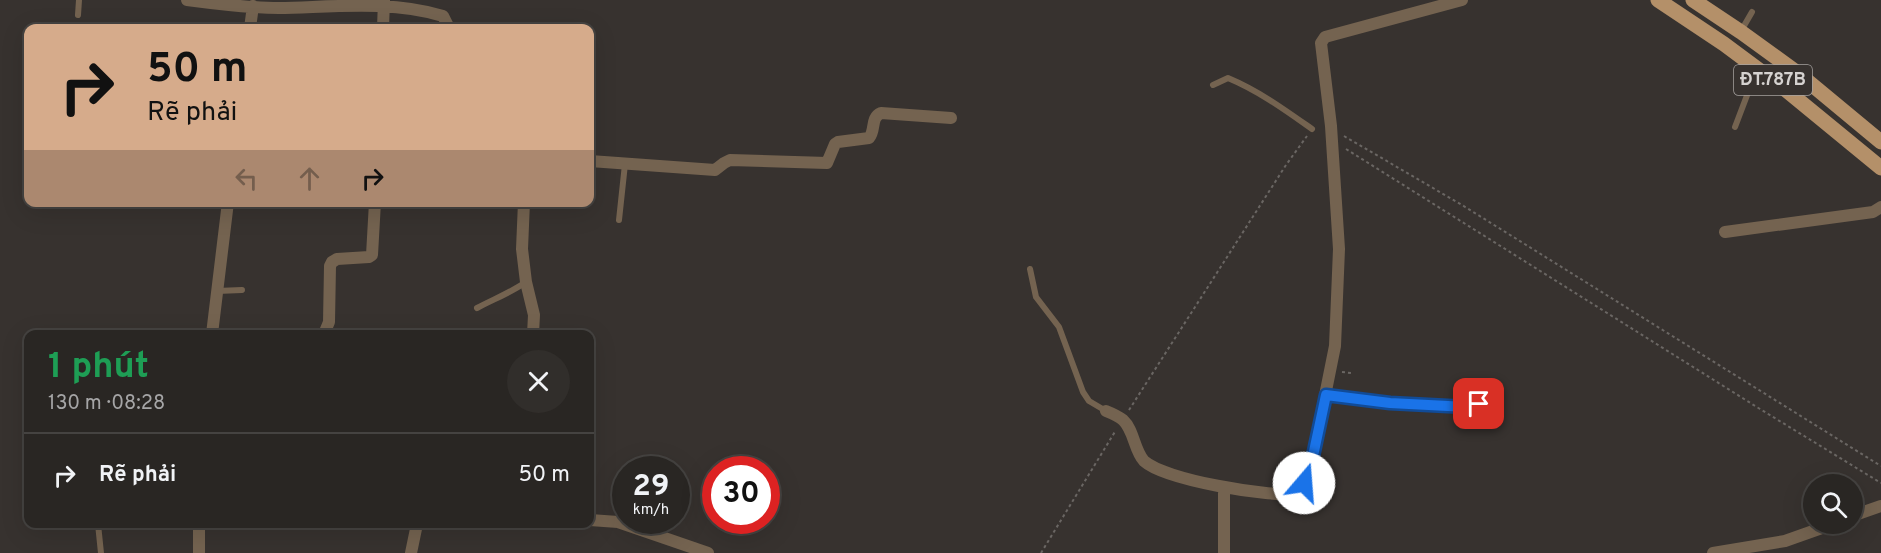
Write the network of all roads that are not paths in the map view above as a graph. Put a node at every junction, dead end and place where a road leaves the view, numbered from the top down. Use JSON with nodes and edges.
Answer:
{"nodes":[{"id":1,"x":79,"y":0,"type":"edge"},
{"id":2,"x":187,"y":0,"type":"edge"},
{"id":3,"x":1462,"y":0,"type":"edge"},
{"id":4,"x":1658,"y":0,"type":"edge"},
{"id":5,"x":1693,"y":0,"type":"edge"},
{"id":6,"x":384,"y":2,"type":"edge"},
{"id":7,"x":253,"y":6,"type":"junction"},
{"id":8,"x":1752,"y":12,"type":"dead end"},
{"id":9,"x":78,"y":15,"type":"dead end"},
{"id":10,"x":251,"y":24,"type":"edge"},
{"id":11,"x":383,"y":24,"type":"edge"},
{"id":12,"x":447,"y":24,"type":"edge"},
{"id":13,"x":1741,"y":32,"type":"junction"},
{"id":14,"x":1757,"y":69,"type":"junction"},
{"id":15,"x":1213,"y":85,"type":"dead end"},
{"id":16,"x":951,"y":118,"type":"dead end"},
{"id":17,"x":1735,"y":127,"type":"dead end"},
{"id":18,"x":1312,"y":129,"type":"road end"},
{"id":19,"x":1881,"y":142,"type":"edge"},
{"id":20,"x":594,"y":160,"type":"edge"},
{"id":21,"x":625,"y":163,"type":"junction"},
{"id":22,"x":1881,"y":168,"type":"edge"},
{"id":23,"x":227,"y":207,"type":"edge"},
{"id":24,"x":375,"y":207,"type":"edge"},
{"id":25,"x":524,"y":207,"type":"edge"},
{"id":26,"x":1881,"y":207,"type":"edge"},
{"id":27,"x":619,"y":220,"type":"dead end"},
{"id":28,"x":1725,"y":232,"type":"dead end"},
{"id":29,"x":1030,"y":269,"type":"dead end"},
{"id":30,"x":526,"y":282,"type":"junction"},
{"id":31,"x":242,"y":290,"type":"dead end"},
{"id":32,"x":217,"y":291,"type":"junction"},
{"id":33,"x":477,"y":308,"type":"dead end"},
{"id":34,"x":212,"y":330,"type":"edge"},
{"id":35,"x":326,"y":330,"type":"edge"},
{"id":36,"x":533,"y":330,"type":"edge"},
{"id":37,"x":1326,"y":395,"type":"junction"},
{"id":38,"x":1479,"y":404,"type":"dead end"},
{"id":39,"x":1115,"y":416,"type":"joint"},
{"id":40,"x":1224,"y":487,"type":"junction"},
{"id":41,"x":1881,"y":506,"type":"edge"},
{"id":42,"x":1863,"y":512,"type":"edge"},
{"id":43,"x":594,"y":520,"type":"edge"},
{"id":44,"x":612,"y":522,"type":"edge"},
{"id":45,"x":98,"y":528,"type":"edge"},
{"id":46,"x":199,"y":528,"type":"edge"},
{"id":47,"x":416,"y":528,"type":"edge"},
{"id":48,"x":653,"y":534,"type":"edge"},
{"id":49,"x":1805,"y":534,"type":"edge"},
{"id":50,"x":101,"y":553,"type":"edge"},
{"id":51,"x":200,"y":553,"type":"edge"},
{"id":52,"x":411,"y":553,"type":"edge"},
{"id":53,"x":708,"y":553,"type":"edge"},
{"id":54,"x":1224,"y":553,"type":"edge"},
{"id":55,"x":1713,"y":553,"type":"edge"}],
"edges":[{"from":1,"to":9,"type":"lane"},
{"from":2,"to":7,"type":"street"},
{"from":3,"to":37,"type":"street"},
{"from":4,"to":14,"type":"main road","number":"ĐT.787B"},
{"from":5,"to":13,"type":"main road","number":"ĐT.787B"},
{"from":6,"to":7,"type":"street"},
{"from":6,"to":11,"type":"street"},
{"from":6,"to":12,"type":"street"},
{"from":7,"to":10,"type":"street"},
{"from":8,"to":13,"type":"lane"},
{"from":13,"to":19,"type":"main road","number":"ĐT.787B"},
{"from":14,"to":17,"type":"lane"},
{"from":14,"to":22,"type":"main road","number":"ĐT.787B"},
{"from":15,"to":18,"type":"lane"},
{"from":16,"to":21,"type":"street"},
{"from":20,"to":21,"type":"street"},
{"from":21,"to":27,"type":"lane"},
{"from":23,"to":32,"type":"street"},
{"from":24,"to":35,"type":"street"},
{"from":25,"to":30,"type":"street"},
{"from":26,"to":28,"type":"street"},
{"from":29,"to":39,"type":"lane"},
{"from":30,"to":33,"type":"lane"},
{"from":30,"to":36,"type":"street"},
{"from":31,"to":32,"type":"lane"},
{"from":32,"to":34,"type":"street"},
{"from":37,"to":38,"type":"lane"},
{"from":37,"to":40,"type":"street"},
{"from":39,"to":40,"type":"street"},
{"from":40,"to":54,"type":"street"},
{"from":41,"to":42,"type":"street"},
{"from":43,"to":44,"type":"street"},
{"from":45,"to":50,"type":"lane"},
{"from":46,"to":51,"type":"street"},
{"from":47,"to":52,"type":"street"},
{"from":48,"to":53,"type":"street"},
{"from":49,"to":55,"type":"street"}]}
